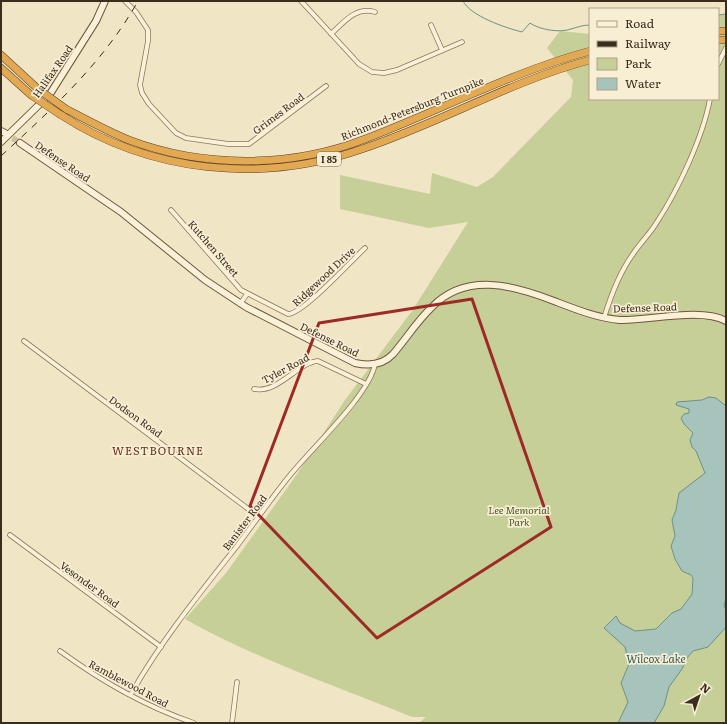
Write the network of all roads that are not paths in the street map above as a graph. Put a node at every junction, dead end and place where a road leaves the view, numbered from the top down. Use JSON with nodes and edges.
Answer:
{"nodes":[{"id":1,"x":105,"y":1,"type":"edge"},
{"id":2,"x":125,"y":1,"type":"edge"},
{"id":3,"x":301,"y":1,"type":"edge"},
{"id":4,"x":376,"y":12,"type":"dead end"},
{"id":5,"x":431,"y":25,"type":"dead end"},
{"id":6,"x":331,"y":34,"type":"junction"},
{"id":7,"x":462,"y":42,"type":"dead end"},
{"id":8,"x":726,"y":48,"type":"edge"},
{"id":9,"x":442,"y":50,"type":"junction"},
{"id":10,"x":589,"y":51,"type":"edge"},
{"id":11,"x":1,"y":55,"type":"edge"},
{"id":12,"x":589,"y":60,"type":"edge"},
{"id":13,"x":719,"y":62,"type":"edge"},
{"id":14,"x":1,"y":68,"type":"edge"},
{"id":15,"x":326,"y":86,"type":"dead end"},
{"id":16,"x":710,"y":100,"type":"edge"},
{"id":17,"x":1,"y":142,"type":"edge"},
{"id":18,"x":20,"y":144,"type":"tunnel mouth"},
{"id":19,"x":171,"y":210,"type":"dead end"},
{"id":20,"x":365,"y":248,"type":"dead end"},
{"id":21,"x":247,"y":294,"type":"junction"},
{"id":22,"x":240,"y":304,"type":"junction"},
{"id":23,"x":604,"y":318,"type":"junction"},
{"id":24,"x":726,"y":321,"type":"edge"},
{"id":25,"x":24,"y":341,"type":"dead end"},
{"id":26,"x":376,"y":364,"type":"junction"},
{"id":27,"x":366,"y":384,"type":"junction"},
{"id":28,"x":254,"y":389,"type":"dead end"},
{"id":29,"x":259,"y":517,"type":"junction"},
{"id":30,"x":10,"y":535,"type":"dead end"},
{"id":31,"x":161,"y":647,"type":"junction"},
{"id":32,"x":60,"y":651,"type":"dead end"},
{"id":33,"x":237,"y":682,"type":"dead end"},
{"id":34,"x":131,"y":694,"type":"junction"},
{"id":35,"x":194,"y":723,"type":"edge"},
{"id":36,"x":232,"y":723,"type":"edge"}],
"edges":[{"from":1,"to":17,"type":"street","name":"Halifax Road"},
{"from":2,"to":15,"type":"street","name":"Grimes Road"},
{"from":3,"to":6,"type":"street"},
{"from":4,"to":6,"type":"street"},
{"from":5,"to":9,"type":"street"},
{"from":6,"to":9,"type":"street"},
{"from":7,"to":9,"type":"street"},
{"from":8,"to":13,"type":"street"},
{"from":10,"to":11,"type":"highway","name":"Richmond-Petersburg Turnpike","number":"I 85","bridge":true},
{"from":12,"to":14,"type":"highway","name":"Richmond-Petersburg Turnpike","number":"I 85","bridge":true},
{"from":16,"to":23,"type":"street"},
{"from":18,"to":22,"type":"street","name":"Defense Road"},
{"from":19,"to":21,"type":"street","name":"Kutchen Street"},
{"from":20,"to":21,"type":"street","name":"Ridgewood Drive"},
{"from":21,"to":22,"type":"street"},
{"from":22,"to":26,"type":"street","name":"Defense Road"},
{"from":23,"to":24,"type":"street","name":"Defense Road"},
{"from":23,"to":26,"type":"street","name":"Defense Road"},
{"from":25,"to":29,"type":"street","name":"Dodson Road"},
{"from":26,"to":27,"type":"street","name":"Banister Road"},
{"from":27,"to":28,"type":"street","name":"Tyler Road"},
{"from":27,"to":29,"type":"street","name":"Banister Road"},
{"from":29,"to":31,"type":"street","name":"Banister Road"},
{"from":30,"to":31,"type":"street","name":"Vesonder Road"},
{"from":31,"to":34,"type":"street","name":"Banister Road"},
{"from":32,"to":34,"type":"street","name":"Ramblewood Road"},
{"from":33,"to":36,"type":"street"},
{"from":34,"to":35,"type":"street","name":"Ramblewood Road"}]}
